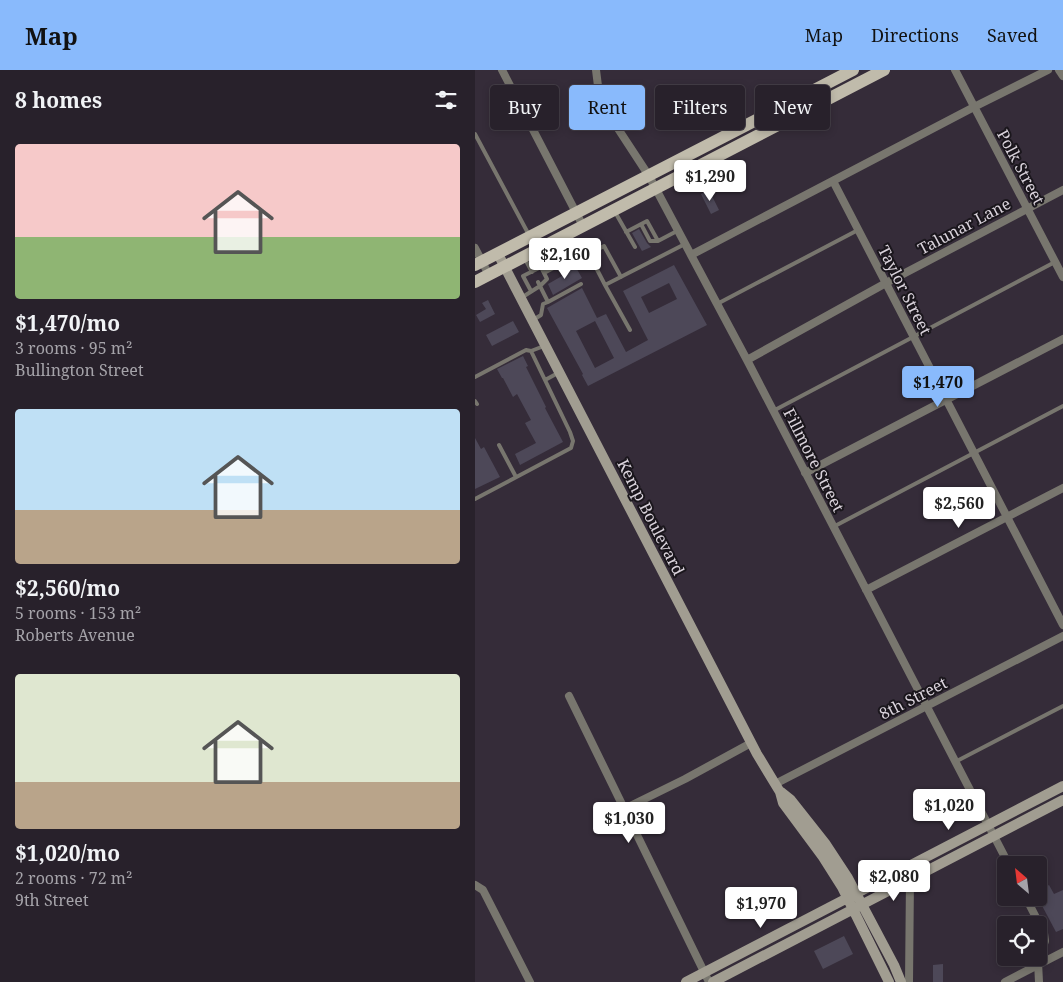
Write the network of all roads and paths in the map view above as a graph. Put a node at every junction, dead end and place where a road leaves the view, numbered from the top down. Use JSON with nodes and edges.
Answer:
{"nodes":[{"id":1,"x":502,"y":70,"type":"edge"},
{"id":2,"x":596,"y":70,"type":"edge"},
{"id":3,"x":853,"y":70,"type":"edge"},
{"id":4,"x":884,"y":70,"type":"edge"},
{"id":5,"x":955,"y":70,"type":"edge"},
{"id":6,"x":1059,"y":70,"type":"edge"},
{"id":7,"x":1047,"y":71,"type":"edge"},
{"id":8,"x":1063,"y":76,"type":"edge"},
{"id":9,"x":824,"y":85,"type":"edge"},
{"id":10,"x":830,"y":98,"type":"edge"},
{"id":11,"x":974,"y":107,"type":"junction"},
{"id":12,"x":755,"y":121,"type":"edge"},
{"id":13,"x":768,"y":130,"type":"edge"},
{"id":14,"x":475,"y":134,"type":"edge"},
{"id":15,"x":649,"y":176,"type":"junction"},
{"id":16,"x":833,"y":181,"type":"junction"},
{"id":17,"x":655,"y":188,"type":"junction"},
{"id":18,"x":1063,"y":190,"type":"edge"},
{"id":19,"x":1028,"y":209,"type":"junction"},
{"id":20,"x":614,"y":210,"type":"junction"},
{"id":21,"x":577,"y":213,"type":"junction"},
{"id":22,"x":583,"y":226,"type":"junction"},
{"id":23,"x":678,"y":230,"type":"junction"},
{"id":24,"x":858,"y":230,"type":"junction"},
{"id":25,"x":626,"y":232,"type":"junction"},
{"id":26,"x":530,"y":237,"type":"junction"},
{"id":27,"x":552,"y":242,"type":"junction"},
{"id":28,"x":685,"y":244,"type":"junction"},
{"id":29,"x":635,"y":247,"type":"dead end"},
{"id":30,"x":475,"y":248,"type":"edge"},
{"id":31,"x":498,"y":254,"type":"junction"},
{"id":32,"x":691,"y":255,"type":"junction"},
{"id":33,"x":524,"y":257,"type":"junction"},
{"id":34,"x":1055,"y":262,"type":"junction"},
{"id":35,"x":479,"y":264,"type":"edge"},
{"id":36,"x":505,"y":267,"type":"junction"},
{"id":37,"x":532,"y":272,"type":"junction"},
{"id":38,"x":544,"y":273,"type":"junction"},
{"id":39,"x":489,"y":275,"type":"junction"},
{"id":40,"x":621,"y":277,"type":"junction"},
{"id":41,"x":1063,"y":277,"type":"edge"},
{"id":42,"x":475,"y":282,"type":"edge"},
{"id":43,"x":885,"y":283,"type":"junction"},
{"id":44,"x":539,"y":284,"type":"junction"},
{"id":45,"x":581,"y":284,"type":"dead end"},
{"id":46,"x":605,"y":285,"type":"junction"},
{"id":47,"x":531,"y":291,"type":"junction"},
{"id":48,"x":521,"y":298,"type":"junction"},
{"id":49,"x":548,"y":302,"type":"junction"},
{"id":50,"x":717,"y":304,"type":"junction"},
{"id":51,"x":533,"y":320,"type":"junction"},
{"id":52,"x":630,"y":330,"type":"dead end"},
{"id":53,"x":913,"y":337,"type":"junction"},
{"id":54,"x":1063,"y":339,"type":"edge"},
{"id":55,"x":546,"y":345,"type":"junction"},
{"id":56,"x":531,"y":351,"type":"junction"},
{"id":57,"x":747,"y":360,"type":"junction"},
{"id":58,"x":560,"y":372,"type":"junction"},
{"id":59,"x":475,"y":377,"type":"edge"},
{"id":60,"x":545,"y":380,"type":"junction"},
{"id":61,"x":947,"y":400,"type":"junction"},
{"id":62,"x":1063,"y":406,"type":"edge"},
{"id":63,"x":773,"y":411,"type":"junction"},
{"id":64,"x":499,"y":445,"type":"dead end"},
{"id":65,"x":974,"y":453,"type":"junction"},
{"id":66,"x":805,"y":473,"type":"junction"},
{"id":67,"x":516,"y":477,"type":"junction"},
{"id":68,"x":1063,"y":488,"type":"edge"},
{"id":69,"x":475,"y":499,"type":"edge"},
{"id":70,"x":1007,"y":517,"type":"junction"},
{"id":71,"x":833,"y":527,"type":"junction"},
{"id":72,"x":866,"y":590,"type":"junction"},
{"id":73,"x":1063,"y":625,"type":"edge"},
{"id":74,"x":1063,"y":636,"type":"edge"},
{"id":75,"x":569,"y":696,"type":"dead end"},
{"id":76,"x":1063,"y":706,"type":"edge"},
{"id":77,"x":927,"y":707,"type":"junction"},
{"id":78,"x":751,"y":744,"type":"junction"},
{"id":79,"x":955,"y":762,"type":"junction"},
{"id":80,"x":1063,"y":786,"type":"edge"},
{"id":81,"x":778,"y":788,"type":"junction"},
{"id":82,"x":1063,"y":800,"type":"edge"},
{"id":83,"x":624,"y":809,"type":"junction"},
{"id":84,"x":988,"y":825,"type":"junction"},
{"id":85,"x":994,"y":836,"type":"junction"},
{"id":86,"x":1004,"y":856,"type":"edge"},
{"id":87,"x":910,"y":879,"type":"junction"},
{"id":88,"x":475,"y":885,"type":"edge"},
{"id":89,"x":852,"y":896,"type":"junction"},
{"id":90,"x":857,"y":907,"type":"junction"},
{"id":91,"x":1063,"y":952,"type":"edge"},
{"id":92,"x":1047,"y":957,"type":"edge"},
{"id":93,"x":1030,"y":966,"type":"edge"},
{"id":94,"x":1039,"y":966,"type":"edge"},
{"id":95,"x":704,"y":972,"type":"junction"},
{"id":96,"x":530,"y":982,"type":"edge"},
{"id":97,"x":686,"y":982,"type":"edge"},
{"id":98,"x":711,"y":982,"type":"edge"},
{"id":99,"x":889,"y":982,"type":"edge"},
{"id":100,"x":901,"y":982,"type":"edge"},
{"id":101,"x":909,"y":982,"type":"edge"},
{"id":102,"x":1005,"y":982,"type":"edge"},
{"id":103,"x":1039,"y":982,"type":"edge"}],
"edges":[{"from":1,"to":21,"type":"street"},
{"from":2,"to":15,"type":"street","name":"Fillmore Street"},
{"from":3,"to":9,"type":"main road"},
{"from":4,"to":10,"type":"main road"},
{"from":5,"to":11,"type":"street","name":"Polk Street"},
{"from":6,"to":8,"type":"street"},
{"from":7,"to":11,"type":"street"},
{"from":11,"to":16,"type":"street"},
{"from":11,"to":19,"type":"street","name":"Polk Street"},
{"from":12,"to":15,"type":"main road"},
{"from":13,"to":17,"type":"main road"},
{"from":14,"to":26,"type":"lane"},
{"from":15,"to":17,"type":"street","name":"Fillmore Street"},
{"from":15,"to":21,"type":"main road"},
{"from":16,"to":24,"type":"street","name":"Taylor Street"},
{"from":16,"to":32,"type":"street"},
{"from":17,"to":20,"type":"main road"},
{"from":17,"to":23,"type":"street","name":"Fillmore Street"},
{"from":18,"to":19,"type":"street","name":"Talunar Lane"},
{"from":19,"to":34,"type":"street","name":"Polk Street"},
{"from":19,"to":43,"type":"street","name":"Talunar Lane"},
{"from":20,"to":22,"type":"main road"},
{"from":20,"to":25,"type":"lane"},
{"from":21,"to":22,"type":"street"},
{"from":21,"to":26,"type":"main road"},
{"from":22,"to":27,"type":"main road"},
{"from":23,"to":25,"type":"lane"},
{"from":23,"to":28,"type":"street","name":"Fillmore Street"},
{"from":24,"to":43,"type":"street","name":"Taylor Street"},
{"from":24,"to":50,"type":"lane"},
{"from":25,"to":29,"type":"lane"},
{"from":26,"to":31,"type":"main road"},
{"from":27,"to":33,"type":"main road"},
{"from":27,"to":38,"type":"lane"},
{"from":28,"to":32,"type":"street","name":"Fillmore Street"},
{"from":28,"to":40,"type":"lane"},
{"from":30,"to":35,"type":"street"},
{"from":31,"to":35,"type":"main road"},
{"from":31,"to":36,"type":"main road","name":"Kemp Boulevard"},
{"from":32,"to":50,"type":"street","name":"Fillmore Street"},
{"from":33,"to":36,"type":"main road"},
{"from":33,"to":37,"type":"lane"},
{"from":34,"to":41,"type":"street","name":"Polk Street"},
{"from":34,"to":53,"type":"lane"},
{"from":35,"to":39,"type":"street"},
{"from":36,"to":39,"type":"main road"},
{"from":36,"to":48,"type":"main road","name":"Kemp Boulevard"},
{"from":37,"to":38,"type":"lane"},
{"from":37,"to":47,"type":"lane"},
{"from":38,"to":44,"type":"lane"},
{"from":39,"to":42,"type":"main road"},
{"from":40,"to":46,"type":"lane"},
{"from":40,"to":46,"type":"lane"},
{"from":43,"to":53,"type":"street","name":"Taylor Street"},
{"from":43,"to":57,"type":"street","name":"Talunar Lane"},
{"from":44,"to":47,"type":"lane"},
{"from":44,"to":49,"type":"lane"},
{"from":45,"to":49,"type":"lane"},
{"from":46,"to":52,"type":"lane"},
{"from":47,"to":48,"type":"lane"},
{"from":48,"to":51,"type":"main road","name":"Kemp Boulevard"},
{"from":49,"to":51,"type":"lane"},
{"from":50,"to":57,"type":"street","name":"Fillmore Street"},
{"from":51,"to":55,"type":"main road","name":"Kemp Boulevard"},
{"from":53,"to":61,"type":"street","name":"Taylor Street"},
{"from":53,"to":63,"type":"lane"},
{"from":54,"to":61,"type":"street"},
{"from":55,"to":56,"type":"lane"},
{"from":55,"to":58,"type":"main road","name":"Kemp Boulevard"},
{"from":56,"to":59,"type":"lane"},
{"from":56,"to":60,"type":"lane"},
{"from":57,"to":63,"type":"street","name":"Fillmore Street"},
{"from":58,"to":60,"type":"lane"},
{"from":58,"to":78,"type":"main road","name":"Kemp Boulevard"},
{"from":60,"to":67,"type":"lane"},
{"from":61,"to":65,"type":"street","name":"Taylor Street"},
{"from":61,"to":66,"type":"street"},
{"from":62,"to":65,"type":"lane"},
{"from":63,"to":66,"type":"street","name":"Fillmore Street"},
{"from":64,"to":67,"type":"lane"},
{"from":65,"to":70,"type":"street","name":"Taylor Street"},
{"from":65,"to":71,"type":"lane"},
{"from":66,"to":71,"type":"street","name":"Fillmore Street"},
{"from":67,"to":69,"type":"lane"},
{"from":68,"to":70,"type":"street"},
{"from":70,"to":72,"type":"street"},
{"from":70,"to":73,"type":"street","name":"Taylor Street"},
{"from":71,"to":72,"type":"street","name":"Fillmore Street"},
{"from":72,"to":77,"type":"street","name":"Fillmore Street"},
{"from":74,"to":77,"type":"street","name":"8th Street"},
{"from":75,"to":83,"type":"street"},
{"from":76,"to":79,"type":"lane"},
{"from":77,"to":79,"type":"street","name":"Fillmore Street"},
{"from":77,"to":81,"type":"street","name":"8th Street"},
{"from":78,"to":81,"type":"main road","name":"Kemp Boulevard"},
{"from":78,"to":83,"type":"street"},
{"from":79,"to":84,"type":"street","name":"Fillmore Street"},
{"from":80,"to":84,"type":"main road"},
{"from":81,"to":89,"type":"main road","name":"Kemp Boulevard"},
{"from":82,"to":85,"type":"main road"},
{"from":83,"to":95,"type":"street"},
{"from":84,"to":85,"type":"street","name":"Fillmore Street"},
{"from":84,"to":89,"type":"main road"},
{"from":85,"to":86,"type":"street","name":"Fillmore Street"},
{"from":85,"to":87,"type":"main road"},
{"from":87,"to":90,"type":"main road"},
{"from":87,"to":101,"type":"street"},
{"from":88,"to":96,"type":"street"},
{"from":89,"to":90,"type":"main road","name":"Kemp Boulevard"},
{"from":89,"to":95,"type":"main road"},
{"from":90,"to":98,"type":"main road"},
{"from":90,"to":99,"type":"main road","name":"Kemp Boulevard"},
{"from":90,"to":100,"type":"main road","name":"Kemp Boulevard"},
{"from":91,"to":92,"type":"street"},
{"from":93,"to":102,"type":"street"},
{"from":94,"to":103,"type":"street"},
{"from":95,"to":97,"type":"main road"},
{"from":95,"to":98,"type":"street"}]}
